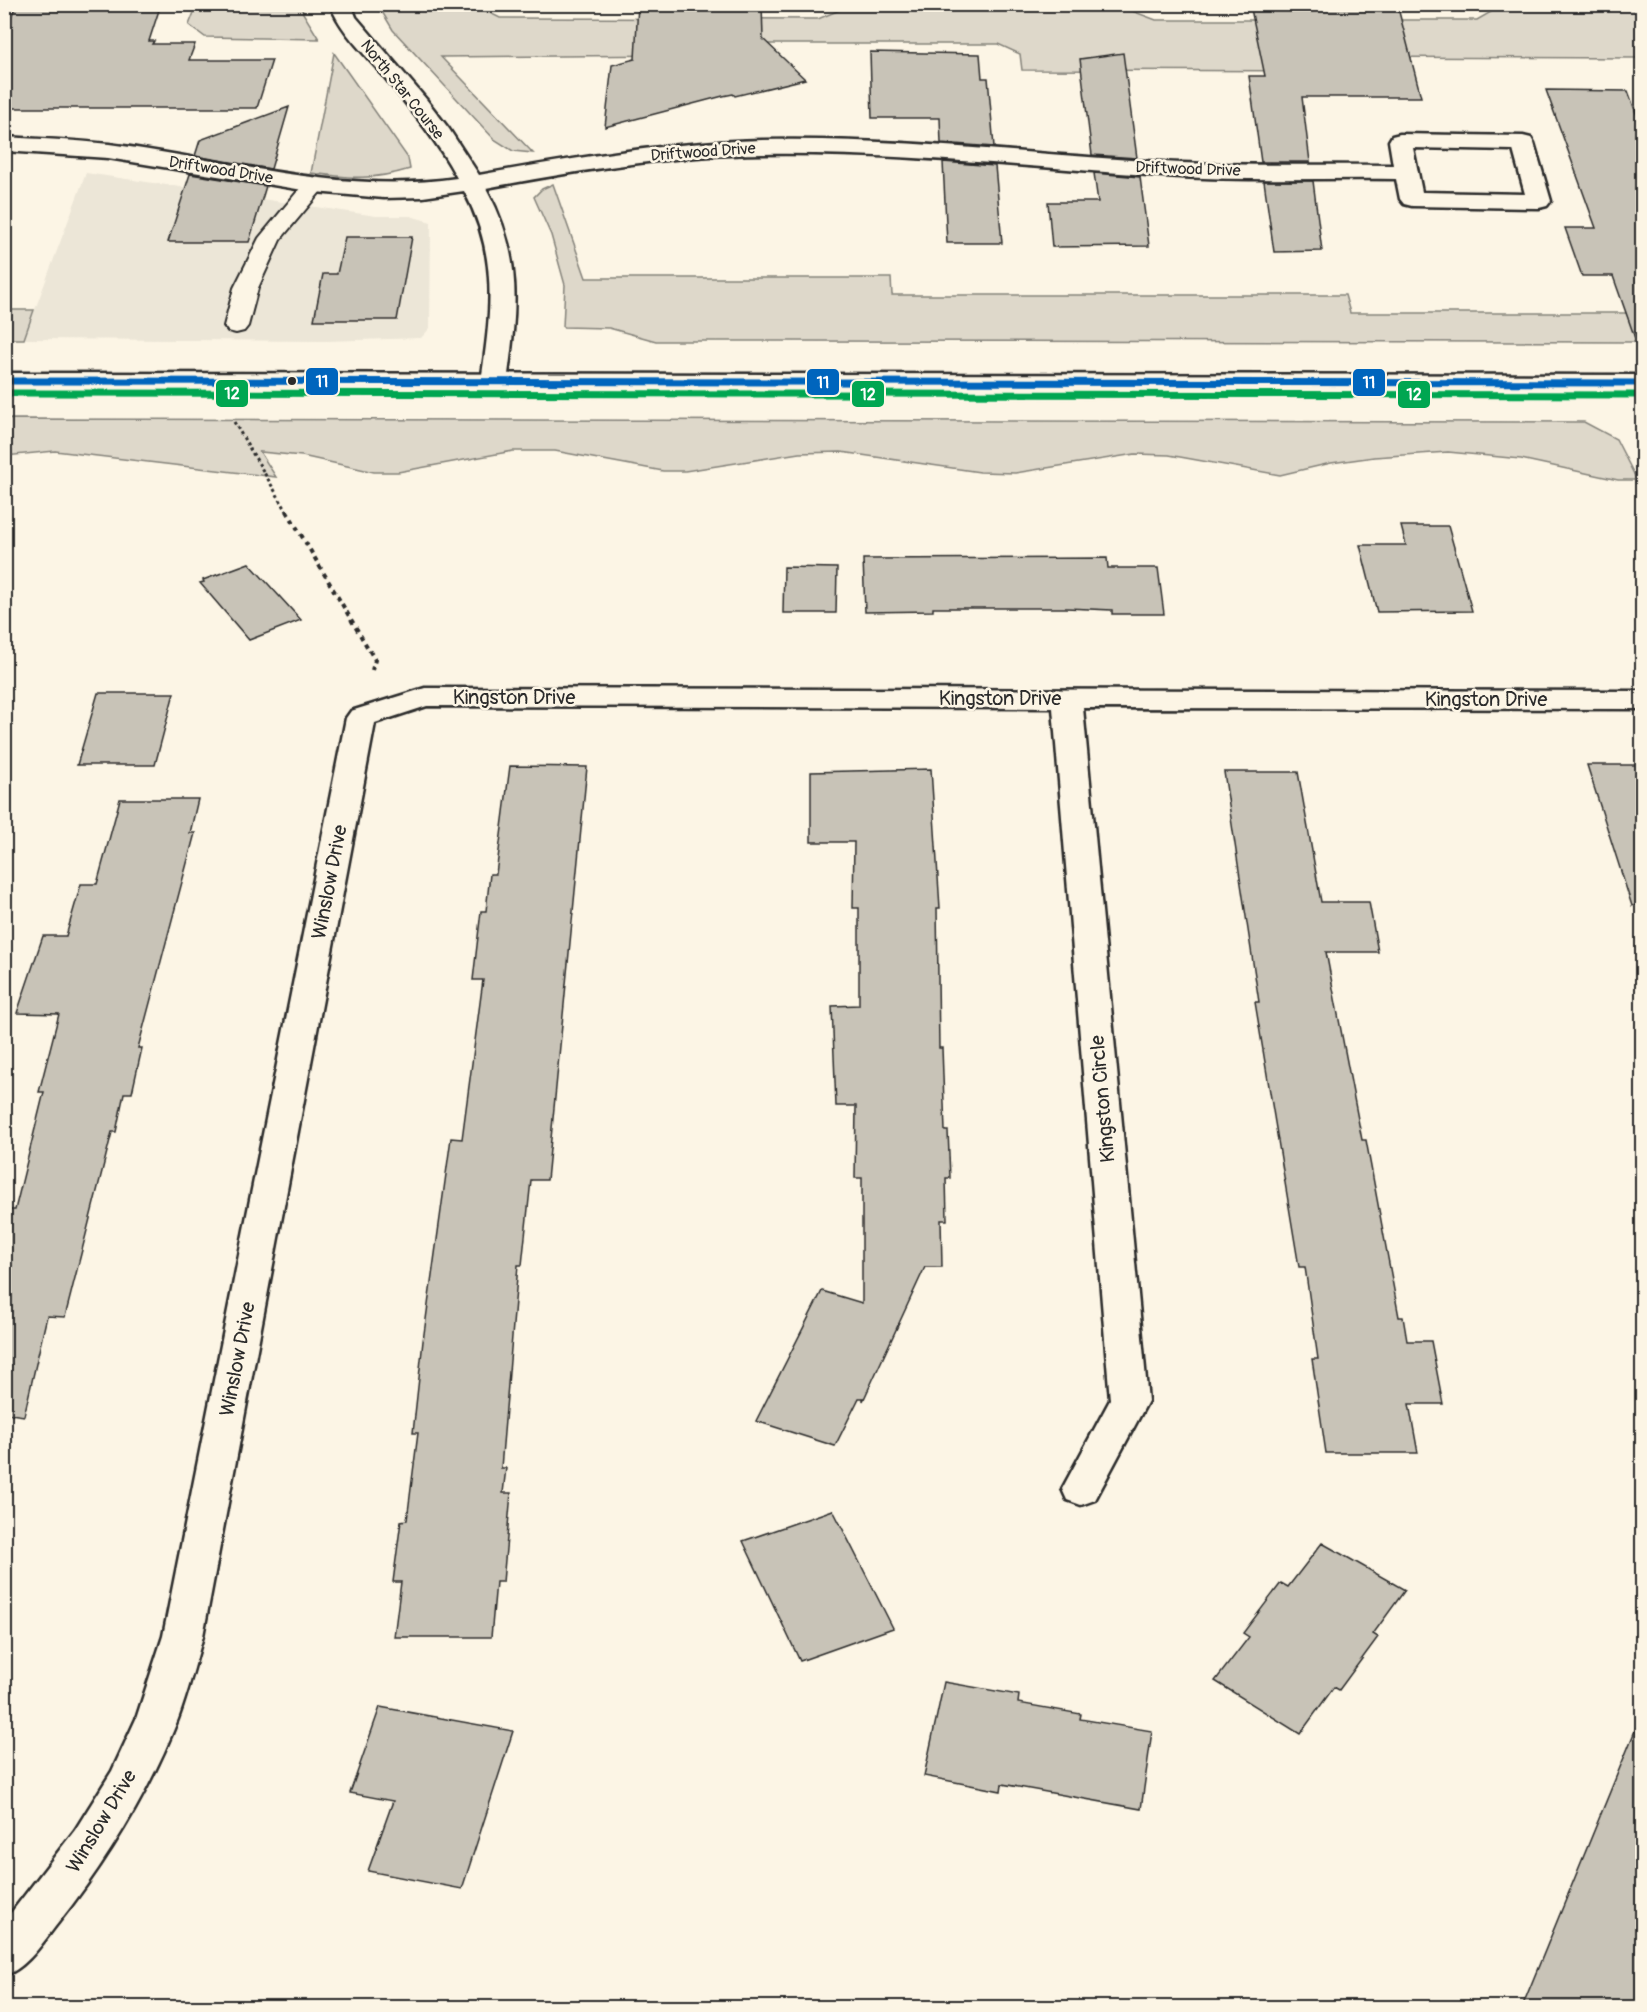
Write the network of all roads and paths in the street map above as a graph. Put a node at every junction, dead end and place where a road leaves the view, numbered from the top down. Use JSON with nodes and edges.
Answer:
{"nodes":[{"id":1,"x":340,"y":4,"type":"edge"},
{"id":2,"x":4,"y":144,"type":"edge"},
{"id":3,"x":1406,"y":172,"type":"junction"},
{"id":4,"x":472,"y":183,"type":"junction"},
{"id":5,"x":315,"y":185,"type":"junction"},
{"id":6,"x":236,"y":326,"type":"dead end"},
{"id":7,"x":4,"y":381,"type":"edge"},
{"id":8,"x":210,"y":382,"type":"junction"},
{"id":9,"x":494,"y":382,"type":"junction"},
{"id":10,"x":1642,"y":383,"type":"edge"},
{"id":11,"x":1067,"y":698,"type":"junction"},
{"id":12,"x":1642,"y":700,"type":"edge"},
{"id":13,"x":361,"y":718,"type":"junction"},
{"id":14,"x":1082,"y":1489,"type":"dead end"},
{"id":15,"x":4,"y":1956,"type":"edge"}],
"edges":[{"from":1,"to":4,"type":"street","name":"North Star Course"},
{"from":2,"to":5,"type":"street","name":"Driftwood Drive"},
{"from":3,"to":3,"type":"street"},
{"from":3,"to":4,"type":"street","name":"Driftwood Drive"},
{"from":4,"to":5,"type":"street","name":"Driftwood Drive"},
{"from":4,"to":9,"type":"street","name":"North Star Course"},
{"from":5,"to":6,"type":"lane"},
{"from":7,"to":8,"type":"street"},
{"from":8,"to":9,"type":"street"},
{"from":8,"to":13,"type":"path"},
{"from":9,"to":10,"type":"street"},
{"from":11,"to":12,"type":"street","name":"Kingston Drive"},
{"from":11,"to":13,"type":"street","name":"Kingston Drive"},
{"from":11,"to":14,"type":"street","name":"Kingston Circle"},
{"from":13,"to":15,"type":"street","name":"Winslow Drive"}]}
